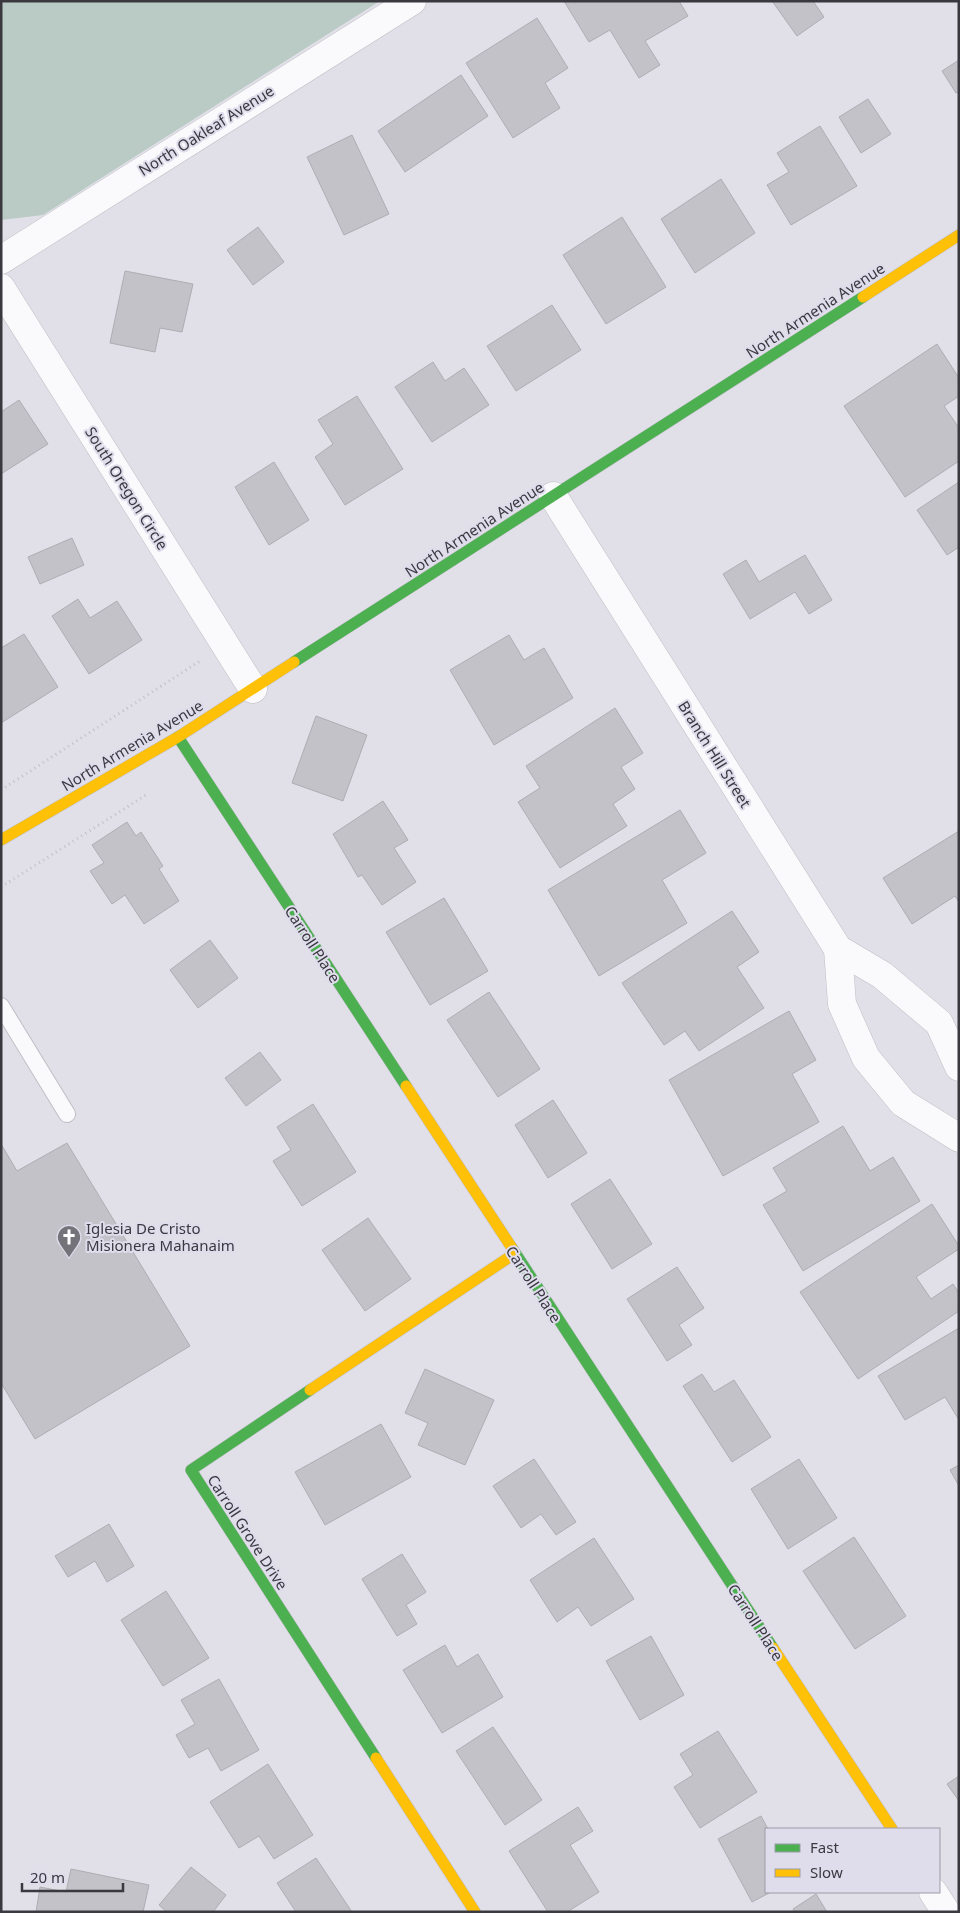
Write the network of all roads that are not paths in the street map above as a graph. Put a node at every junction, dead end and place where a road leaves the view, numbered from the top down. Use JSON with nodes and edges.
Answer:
{"nodes":[{"id":1,"x":412,"y":1,"type":"edge"},
{"id":2,"x":959,"y":236,"type":"edge"},
{"id":3,"x":1,"y":260,"type":"edge"},
{"id":4,"x":1,"y":288,"type":"edge"},
{"id":5,"x":553,"y":496,"type":"junction"},
{"id":6,"x":253,"y":689,"type":"junction"},
{"id":7,"x":178,"y":737,"type":"junction"},
{"id":8,"x":1,"y":840,"type":"edge"},
{"id":9,"x":838,"y":949,"type":"junction"},
{"id":10,"x":1,"y":1006,"type":"edge"},
{"id":11,"x":959,"y":1067,"type":"edge"},
{"id":12,"x":67,"y":1114,"type":"dead end"},
{"id":13,"x":959,"y":1138,"type":"edge"},
{"id":14,"x":514,"y":1254,"type":"junction"},
{"id":15,"x":891,"y":1828,"type":"edge"},
{"id":16,"x":933,"y":1893,"type":"edge"},
{"id":17,"x":475,"y":1912,"type":"edge"},
{"id":18,"x":946,"y":1912,"type":"edge"}],
"edges":[{"from":1,"to":3,"type":"street","name":"North Oakleaf Avenue"},
{"from":2,"to":5,"type":"street","name":"North Armenia Avenue"},
{"from":4,"to":6,"type":"street","name":"South Oregon Circle"},
{"from":5,"to":6,"type":"street","name":"North Armenia Avenue"},
{"from":5,"to":9,"type":"street","name":"Branch Hill Street"},
{"from":6,"to":7,"type":"street","name":"North Armenia Avenue"},
{"from":7,"to":8,"type":"street","name":"North Armenia Avenue"},
{"from":7,"to":14,"type":"street","name":"Carroll Place"},
{"from":9,"to":11,"type":"street","name":"Branch Hill Street"},
{"from":9,"to":13,"type":"street","name":"Branch Hill Street"},
{"from":10,"to":12,"type":"lane"},
{"from":14,"to":15,"type":"street","name":"Carroll Place"},
{"from":14,"to":17,"type":"street","name":"Carroll Grove Drive"},
{"from":16,"to":18,"type":"street"}]}
